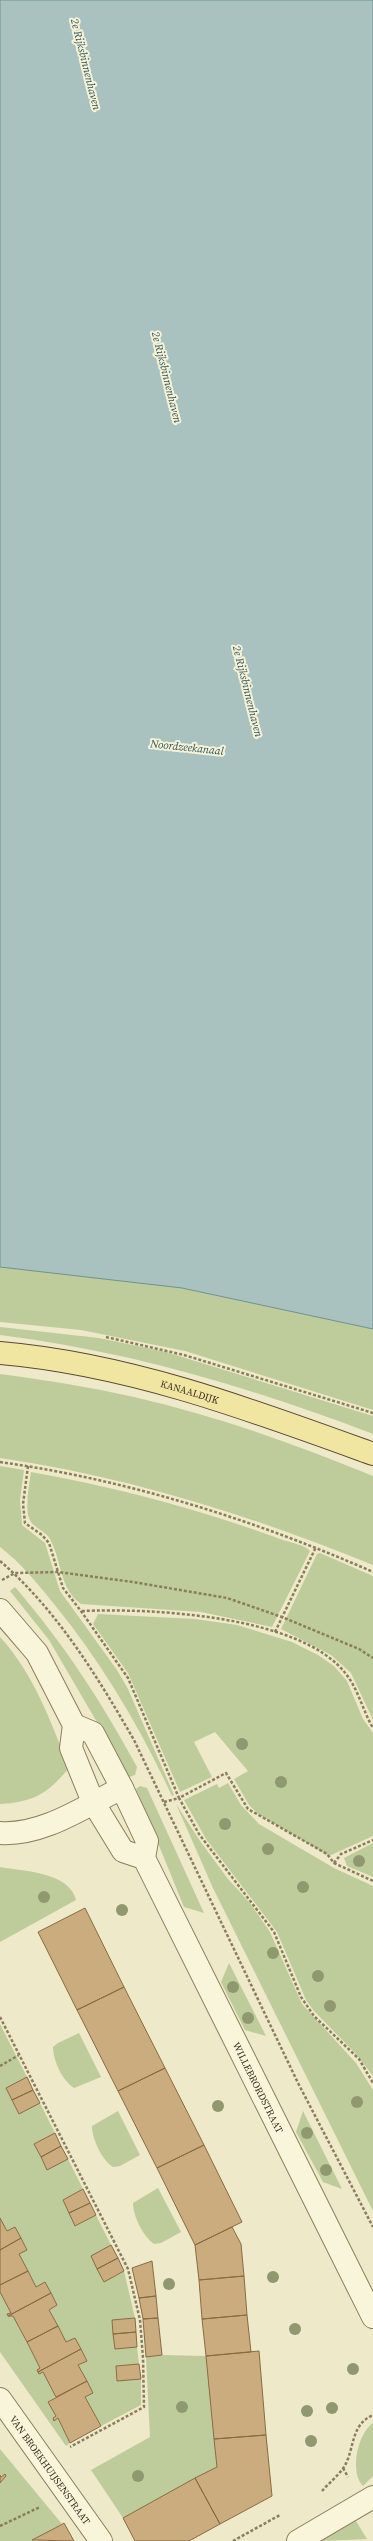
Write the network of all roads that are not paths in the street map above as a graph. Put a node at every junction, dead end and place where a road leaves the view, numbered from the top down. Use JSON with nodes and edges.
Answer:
{"nodes":[{"id":1,"x":0,"y":1353,"type":"edge"},
{"id":2,"x":373,"y":1454,"type":"edge"},
{"id":3,"x":0,"y":1610,"type":"edge"},
{"id":4,"x":74,"y":1725,"type":"junction"},
{"id":5,"x":122,"y":1788,"type":"junction"},
{"id":6,"x":93,"y":1802,"type":"junction"},
{"id":7,"x":0,"y":1833,"type":"edge"},
{"id":8,"x":144,"y":1858,"type":"junction"},
{"id":9,"x":373,"y":2317,"type":"edge"},
{"id":10,"x":0,"y":2399,"type":"edge"},
{"id":11,"x":373,"y":2497,"type":"edge"},
{"id":12,"x":101,"y":2541,"type":"edge"},
{"id":13,"x":298,"y":2541,"type":"edge"}],
"edges":[{"from":1,"to":2,"type":"main road","name":"KANAALDIJK"},
{"from":3,"to":4,"type":"street"},
{"from":4,"to":5,"type":"street","name":"WILLEBRORDSTRAAT"},
{"from":4,"to":6,"type":"street"},
{"from":5,"to":6,"type":"street"},
{"from":5,"to":8,"type":"street","name":"WILLEBRORDSTRAAT"},
{"from":6,"to":7,"type":"street"},
{"from":6,"to":8,"type":"street"},
{"from":8,"to":9,"type":"street","name":"WILLEBRORDSTRAAT"},
{"from":10,"to":12,"type":"street","name":"VAN BROEKHUIJSENSTRAAT"},
{"from":11,"to":13,"type":"street"}]}
